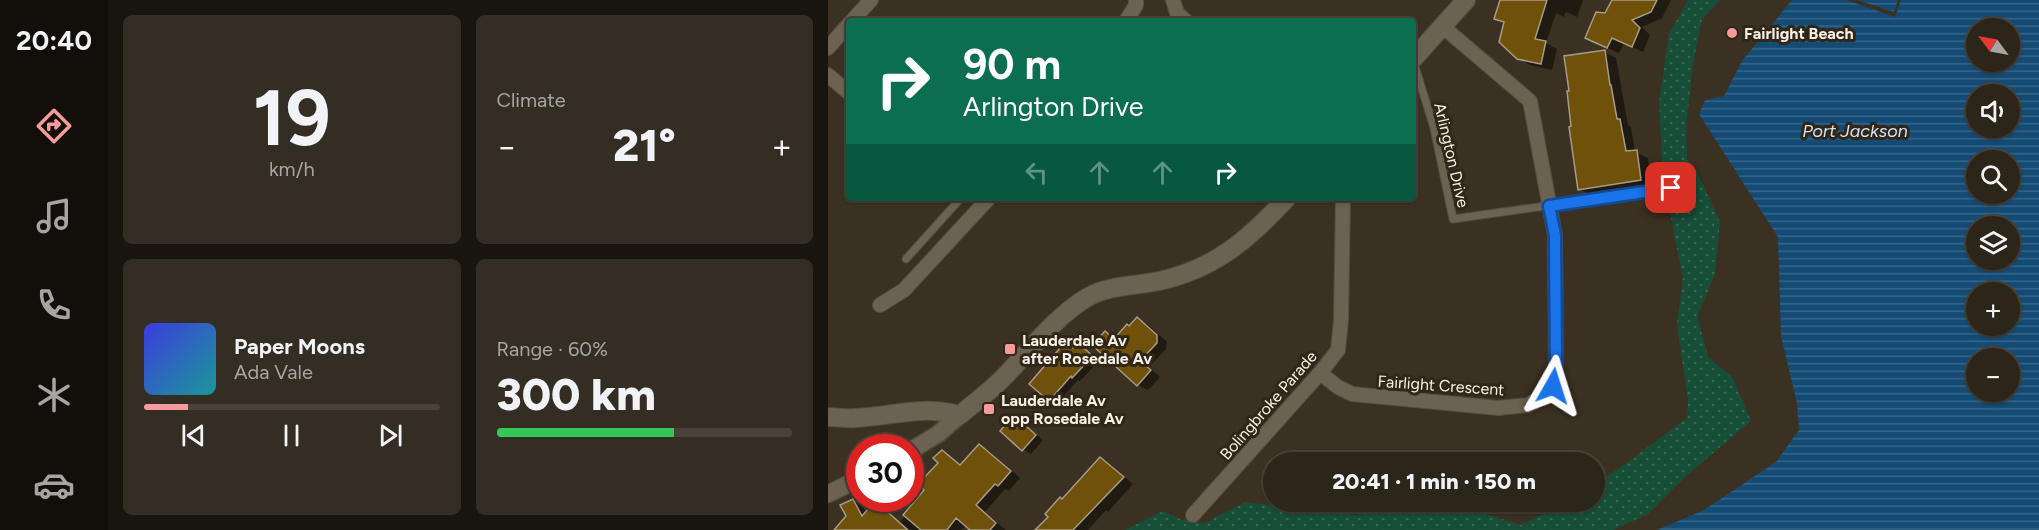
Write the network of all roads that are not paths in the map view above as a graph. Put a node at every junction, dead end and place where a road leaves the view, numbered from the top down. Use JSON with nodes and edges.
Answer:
{"nodes":[{"id":1,"x":871,"y":0,"type":"edge"},
{"id":2,"x":1136,"y":0,"type":"edge"},
{"id":3,"x":1173,"y":0,"type":"edge"},
{"id":4,"x":1466,"y":0,"type":"edge"},
{"id":5,"x":855,"y":18,"type":"edge"},
{"id":6,"x":1127,"y":18,"type":"edge"},
{"id":7,"x":1183,"y":18,"type":"edge"},
{"id":8,"x":1442,"y":26,"type":"junction"},
{"id":9,"x":846,"y":28,"type":"edge"},
{"id":10,"x":828,"y":48,"type":"edge"},
{"id":11,"x":1416,"y":56,"type":"edge"},
{"id":12,"x":1416,"y":69,"type":"edge"},
{"id":13,"x":828,"y":75,"type":"edge"},
{"id":14,"x":846,"y":90,"type":"edge"},
{"id":15,"x":1671,"y":188,"type":"dead end"},
{"id":16,"x":958,"y":201,"type":"edge"},
{"id":17,"x":980,"y":201,"type":"edge"},
{"id":18,"x":1284,"y":201,"type":"edge"},
{"id":19,"x":1343,"y":201,"type":"edge"},
{"id":20,"x":1549,"y":206,"type":"junction"},
{"id":21,"x":906,"y":259,"type":"dead end"},
{"id":22,"x":880,"y":304,"type":"dead end"},
{"id":23,"x":1320,"y":373,"type":"junction"},
{"id":24,"x":960,"y":415,"type":"junction"},
{"id":25,"x":828,"y":417,"type":"edge"},
{"id":26,"x":924,"y":442,"type":"edge"},
{"id":27,"x":846,"y":484,"type":"edge"},
{"id":28,"x":828,"y":494,"type":"edge"},
{"id":29,"x":1193,"y":515,"type":"dead end"}],
"edges":[{"from":1,"to":5,"type":"street"},
{"from":2,"to":6,"type":"street"},
{"from":3,"to":7,"type":"street"},
{"from":4,"to":8,"type":"main road"},
{"from":8,"to":11,"type":"main road"},
{"from":8,"to":20,"type":"street","name":"Fairlight Crescent"},
{"from":9,"to":10,"type":"street"},
{"from":12,"to":20,"type":"lane","name":"Arlington Drive"},
{"from":13,"to":14,"type":"street"},
{"from":15,"to":20,"type":"lane","name":"Arlington Drive"},
{"from":16,"to":21,"type":"lane"},
{"from":17,"to":22,"type":"street"},
{"from":18,"to":24,"type":"main road"},
{"from":19,"to":23,"type":"street","name":"Bolingbroke Parade"},
{"from":20,"to":23,"type":"street","name":"Fairlight Crescent"},
{"from":23,"to":29,"type":"street","name":"Bolingbroke Parade"},
{"from":24,"to":25,"type":"main road"},
{"from":24,"to":26,"type":"street"},
{"from":27,"to":28,"type":"street"}]}
